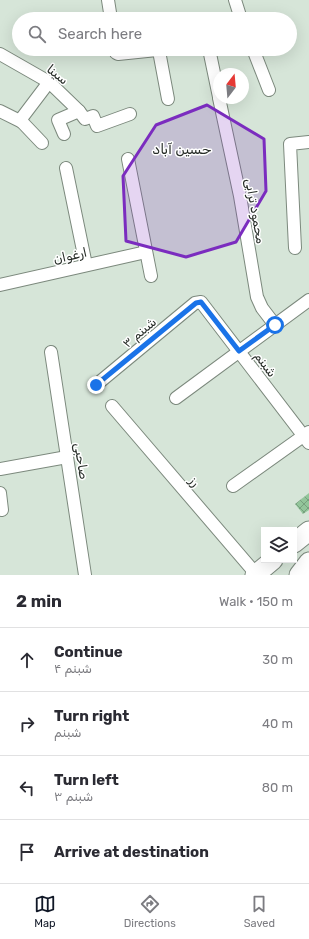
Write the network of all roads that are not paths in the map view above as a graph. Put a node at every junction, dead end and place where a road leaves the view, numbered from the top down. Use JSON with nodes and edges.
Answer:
{"nodes":[{"id":1,"x":108,"y":0,"type":"edge"},
{"id":2,"x":235,"y":0,"type":"edge"},
{"id":3,"x":110,"y":12,"type":"edge"},
{"id":4,"x":238,"y":12,"type":"edge"},
{"id":5,"x":0,"y":54,"type":"edge"},
{"id":6,"x":160,"y":56,"type":"edge"},
{"id":7,"x":210,"y":56,"type":"edge"},
{"id":8,"x":256,"y":56,"type":"edge"},
{"id":9,"x":213,"y":69,"type":"edge"},
{"id":10,"x":49,"y":82,"type":"junction"},
{"id":11,"x":269,"y":90,"type":"dead end"},
{"id":12,"x":168,"y":99,"type":"dead end"},
{"id":13,"x":220,"y":104,"type":"edge"},
{"id":14,"x":0,"y":111,"type":"edge"},
{"id":15,"x":79,"y":111,"type":"junction"},
{"id":16,"x":130,"y":114,"type":"dead end"},
{"id":17,"x":22,"y":122,"type":"junction"},
{"id":18,"x":64,"y":134,"type":"dead end"},
{"id":19,"x":309,"y":142,"type":"edge"},
{"id":20,"x":42,"y":143,"type":"dead end"},
{"id":21,"x":128,"y":159,"type":"dead end"},
{"id":22,"x":66,"y":168,"type":"dead end"},
{"id":23,"x":295,"y":248,"type":"dead end"},
{"id":24,"x":146,"y":252,"type":"junction"},
{"id":25,"x":86,"y":265,"type":"junction"},
{"id":26,"x":150,"y":276,"type":"dead end"},
{"id":27,"x":0,"y":285,"type":"edge"},
{"id":28,"x":309,"y":300,"type":"edge"},
{"id":29,"x":201,"y":302,"type":"joint"},
{"id":30,"x":275,"y":325,"type":"junction"},
{"id":31,"x":239,"y":351,"type":"junction"},
{"id":32,"x":51,"y":352,"type":"dead end"},
{"id":33,"x":96,"y":385,"type":"dead end"},
{"id":34,"x":176,"y":398,"type":"dead end"},
{"id":35,"x":112,"y":406,"type":"dead end"},
{"id":36,"x":307,"y":437,"type":"edge"},
{"id":37,"x":67,"y":457,"type":"junction"},
{"id":38,"x":0,"y":469,"type":"edge"},
{"id":39,"x":233,"y":486,"type":"dead end"},
{"id":40,"x":0,"y":493,"type":"edge"},
{"id":41,"x":2,"y":510,"type":"dead end"},
{"id":42,"x":309,"y":531,"type":"edge"},
{"id":43,"x":297,"y":541,"type":"edge"},
{"id":44,"x":309,"y":562,"type":"edge"},
{"id":45,"x":270,"y":563,"type":"edge"},
{"id":46,"x":85,"y":575,"type":"edge"},
{"id":47,"x":256,"y":575,"type":"edge"},
{"id":48,"x":299,"y":575,"type":"edge"}],
"edges":[{"from":1,"to":3,"type":"street"},
{"from":2,"to":4,"type":"street"},
{"from":5,"to":10,"type":"street","name":"سینا"},
{"from":6,"to":12,"type":"street"},
{"from":7,"to":9,"type":"street","name":"محمود ترابی"},
{"from":8,"to":11,"type":"street"},
{"from":10,"to":15,"type":"street","name":"سینا"},
{"from":10,"to":17,"type":"street"},
{"from":13,"to":30,"type":"street","name":"محمود ترابی"},
{"from":14,"to":17,"type":"street"},
{"from":15,"to":16,"type":"street","name":"سینا"},
{"from":15,"to":18,"type":"street"},
{"from":17,"to":20,"type":"street"},
{"from":19,"to":23,"type":"street"},
{"from":21,"to":24,"type":"street"},
{"from":22,"to":25,"type":"street"},
{"from":24,"to":25,"type":"street","name":"ارغوان"},
{"from":24,"to":26,"type":"street"},
{"from":25,"to":27,"type":"street","name":"ارغوان"},
{"from":28,"to":30,"type":"street"},
{"from":29,"to":31,"type":"street","name":"شبنم"},
{"from":29,"to":33,"type":"street","name":"شبنم ۳"},
{"from":30,"to":31,"type":"street"},
{"from":31,"to":34,"type":"street"},
{"from":31,"to":36,"type":"street","name":"شبنم"},
{"from":32,"to":37,"type":"street","name":"صاحبی"},
{"from":35,"to":47,"type":"street","name":"رز"},
{"from":36,"to":39,"type":"street"},
{"from":37,"to":38,"type":"street"},
{"from":37,"to":46,"type":"street","name":"صاحبی"},
{"from":40,"to":41,"type":"street"},
{"from":42,"to":43,"type":"main road"},
{"from":44,"to":48,"type":"main road"},
{"from":45,"to":47,"type":"main road"}]}
